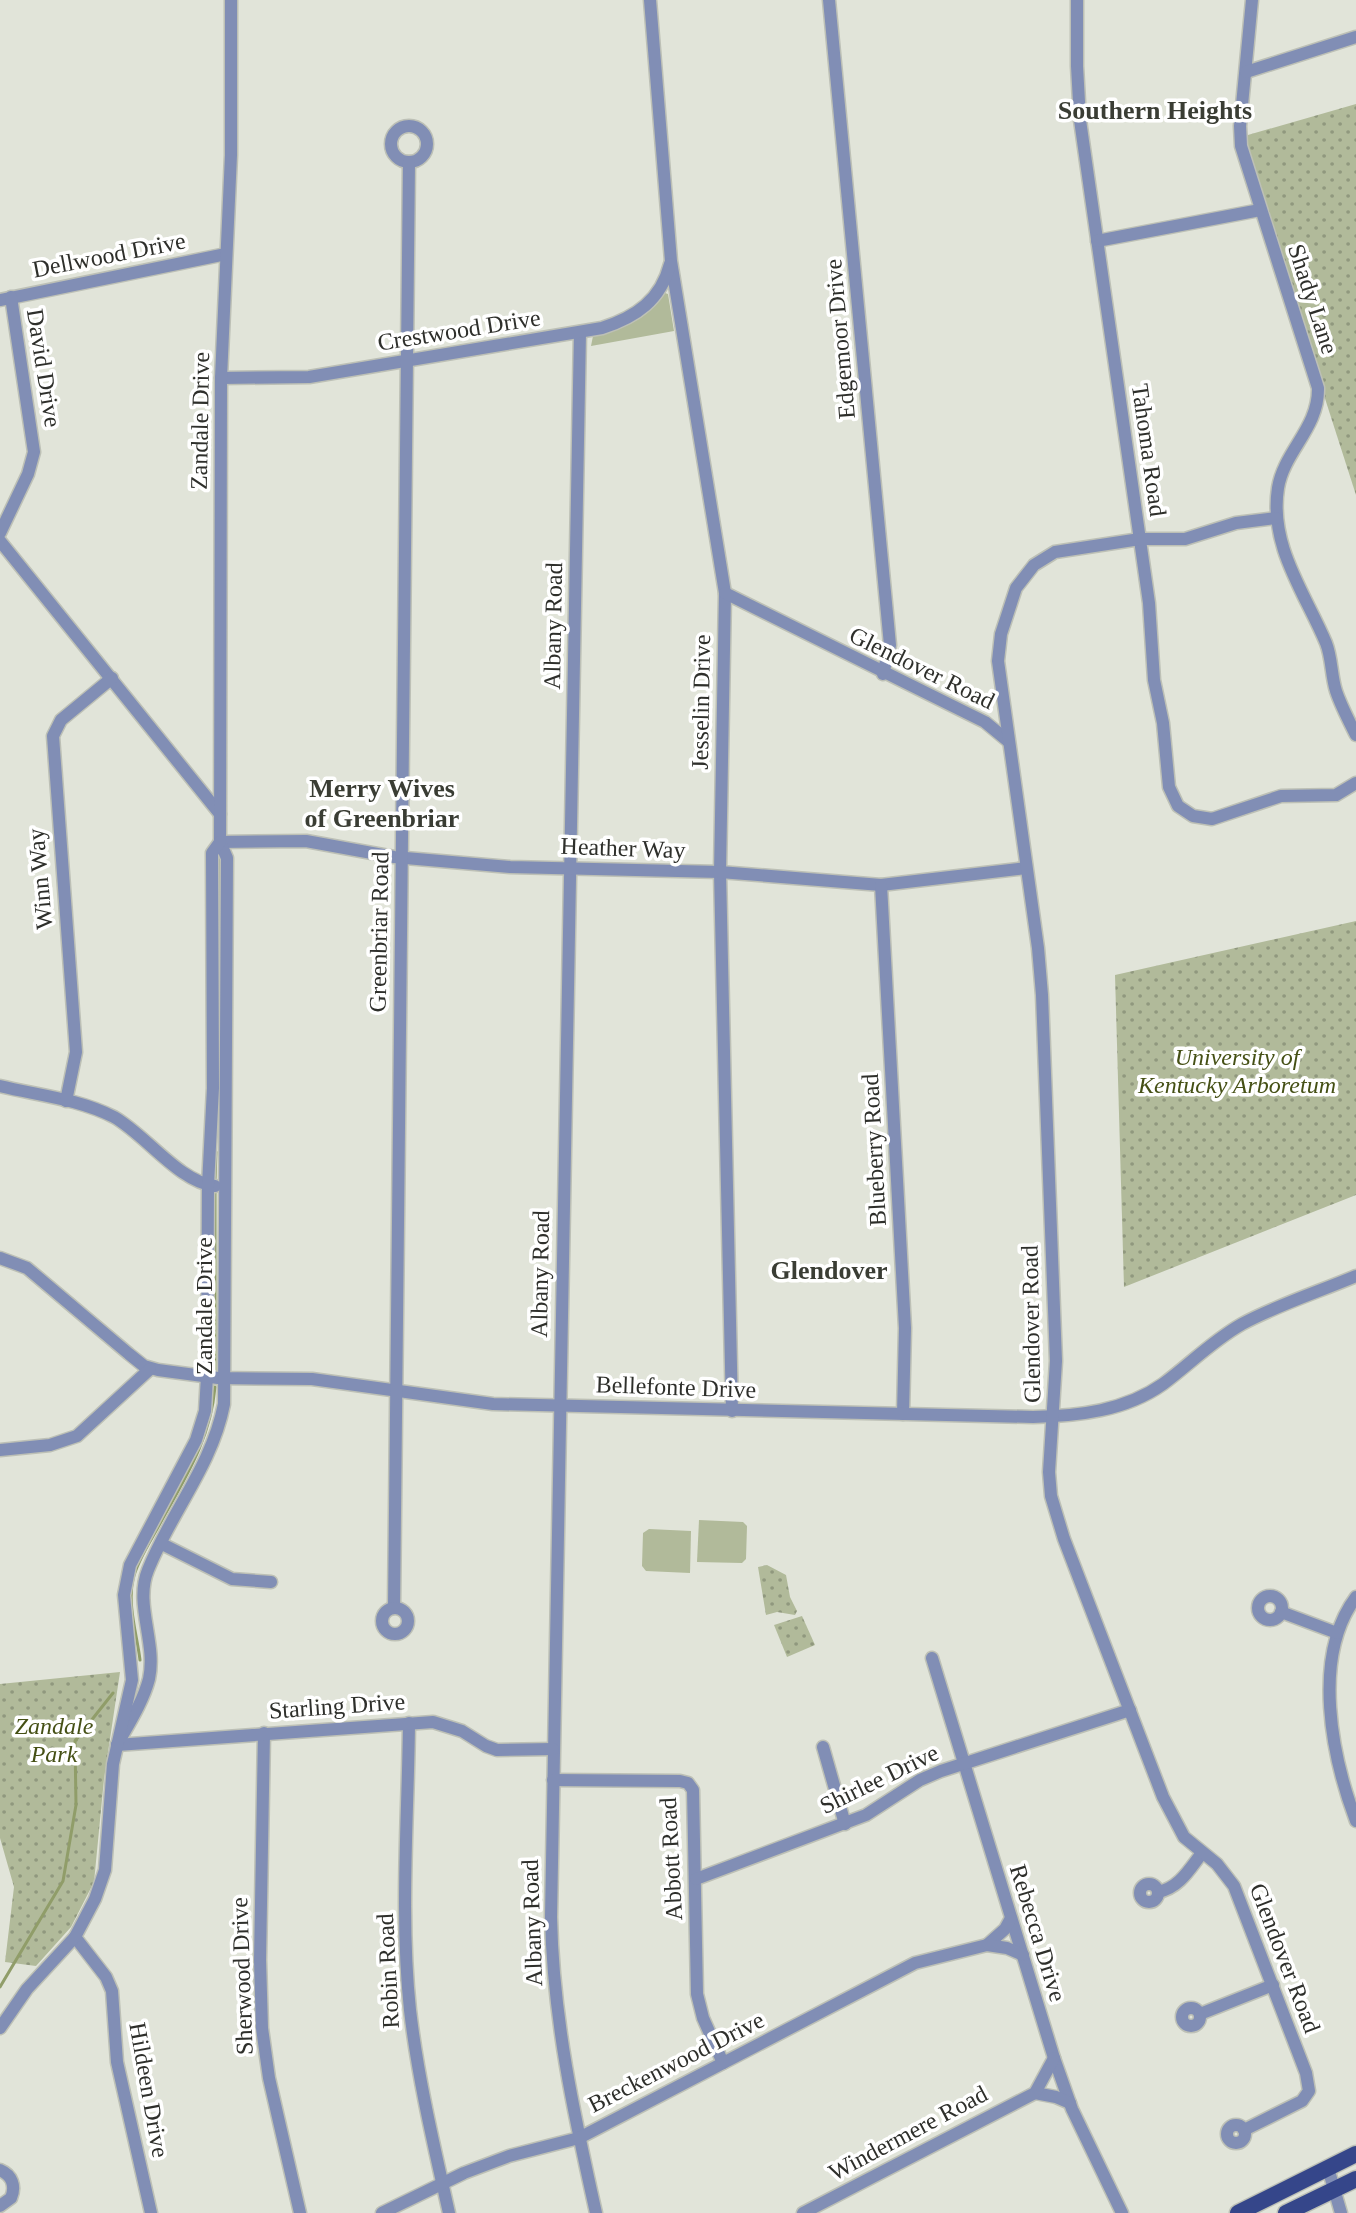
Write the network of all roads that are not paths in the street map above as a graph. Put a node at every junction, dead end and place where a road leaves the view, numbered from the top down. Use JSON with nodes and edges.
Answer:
{"nodes":[{"id":1,"x":231,"y":0,"type":"edge"},
{"id":2,"x":650,"y":0,"type":"edge"},
{"id":3,"x":829,"y":0,"type":"edge"},
{"id":4,"x":1077,"y":0,"type":"edge"},
{"id":5,"x":1252,"y":0,"type":"edge"},
{"id":6,"x":1356,"y":37,"type":"edge"},
{"id":7,"x":1246,"y":72,"type":"junction"},
{"id":8,"x":409,"y":162,"type":"dead end"},
{"id":9,"x":1260,"y":210,"type":"junction"},
{"id":10,"x":1097,"y":241,"type":"junction"},
{"id":11,"x":226,"y":254,"type":"junction"},
{"id":12,"x":671,"y":261,"type":"junction"},
{"id":13,"x":6,"y":298,"type":"edge"},
{"id":14,"x":580,"y":332,"type":"junction"},
{"id":15,"x":406,"y":360,"type":"junction"},
{"id":16,"x":221,"y":378,"type":"junction"},
{"id":17,"x":1276,"y":518,"type":"junction"},
{"id":18,"x":0,"y":533,"type":"edge"},
{"id":19,"x":1140,"y":539,"type":"junction"},
{"id":20,"x":0,"y":541,"type":"edge"},
{"id":21,"x":725,"y":593,"type":"junction"},
{"id":22,"x":883,"y":674,"type":"junction"},
{"id":23,"x":112,"y":678,"type":"junction"},
{"id":24,"x":1356,"y":735,"type":"edge"},
{"id":25,"x":1008,"y":741,"type":"junction"},
{"id":26,"x":1356,"y":783,"type":"edge"},
{"id":27,"x":220,"y":814,"type":"junction"},
{"id":28,"x":220,"y":842,"type":"junction"},
{"id":29,"x":401,"y":857,"type":"junction"},
{"id":30,"x":571,"y":868,"type":"junction"},
{"id":31,"x":1026,"y":868,"type":"junction"},
{"id":32,"x":720,"y":872,"type":"junction"},
{"id":33,"x":881,"y":885,"type":"junction"},
{"id":34,"x":0,"y":1086,"type":"edge"},
{"id":35,"x":66,"y":1101,"type":"junction"},
{"id":36,"x":208,"y":1185,"type":"junction"},
{"id":37,"x":226,"y":1186,"type":"junction"},
{"id":38,"x":0,"y":1258,"type":"edge"},
{"id":39,"x":1356,"y":1276,"type":"edge"},
{"id":40,"x":150,"y":1369,"type":"junction"},
{"id":41,"x":207,"y":1376,"type":"junction"},
{"id":42,"x":226,"y":1378,"type":"junction"},
{"id":43,"x":397,"y":1391,"type":"junction"},
{"id":44,"x":560,"y":1406,"type":"junction"},
{"id":45,"x":732,"y":1411,"type":"junction"},
{"id":46,"x":903,"y":1414,"type":"junction"},
{"id":47,"x":1054,"y":1416,"type":"junction"},
{"id":48,"x":0,"y":1450,"type":"edge"},
{"id":49,"x":162,"y":1544,"type":"junction"},
{"id":50,"x":271,"y":1582,"type":"dead end"},
{"id":51,"x":1356,"y":1597,"type":"edge"},
{"id":52,"x":394,"y":1608,"type":"dead end"},
{"id":53,"x":1281,"y":1612,"type":"dead end"},
{"id":54,"x":1337,"y":1633,"type":"junction"},
{"id":55,"x":932,"y":1658,"type":"dead end"},
{"id":56,"x":1130,"y":1710,"type":"junction"},
{"id":57,"x":409,"y":1723,"type":"junction"},
{"id":58,"x":264,"y":1733,"type":"junction"},
{"id":59,"x":117,"y":1745,"type":"junction"},
{"id":60,"x":823,"y":1747,"type":"dead end"},
{"id":61,"x":553,"y":1749,"type":"junction"},
{"id":62,"x":963,"y":1763,"type":"junction"},
{"id":63,"x":553,"y":1780,"type":"junction"},
{"id":64,"x":1356,"y":1821,"type":"edge"},
{"id":65,"x":845,"y":1824,"type":"junction"},
{"id":66,"x":1202,"y":1853,"type":"junction"},
{"id":67,"x":696,"y":1879,"type":"junction"},
{"id":68,"x":1158,"y":1892,"type":"dead end"},
{"id":69,"x":1011,"y":1918,"type":"junction"},
{"id":70,"x":75,"y":1937,"type":"junction"},
{"id":71,"x":987,"y":1945,"type":"junction"},
{"id":72,"x":1023,"y":1955,"type":"junction"},
{"id":73,"x":1273,"y":1985,"type":"junction"},
{"id":74,"x":1200,"y":2014,"type":"dead end"},
{"id":75,"x":0,"y":2028,"type":"edge"},
{"id":76,"x":1054,"y":2058,"type":"junction"},
{"id":77,"x":723,"y":2063,"type":"junction"},
{"id":78,"x":1035,"y":2093,"type":"junction"},
{"id":79,"x":1070,"y":2103,"type":"junction"},
{"id":80,"x":1244,"y":2130,"type":"dead end"},
{"id":81,"x":579,"y":2138,"type":"junction"},
{"id":82,"x":1356,"y":2154,"type":"edge"},
{"id":83,"x":1328,"y":2168,"type":"junction"},
{"id":84,"x":0,"y":2170,"type":"edge"},
{"id":85,"x":1356,"y":2179,"type":"edge"},
{"id":86,"x":442,"y":2182,"type":"junction"},
{"id":87,"x":1334,"y":2189,"type":"junction"},
{"id":88,"x":0,"y":2206,"type":"edge"},
{"id":89,"x":151,"y":2213,"type":"edge"},
{"id":90,"x":300,"y":2213,"type":"edge"},
{"id":91,"x":382,"y":2213,"type":"edge"},
{"id":92,"x":449,"y":2213,"type":"edge"},
{"id":93,"x":596,"y":2213,"type":"edge"},
{"id":94,"x":803,"y":2213,"type":"edge"},
{"id":95,"x":1122,"y":2213,"type":"edge"},
{"id":96,"x":1238,"y":2213,"type":"edge"},
{"id":97,"x":1286,"y":2213,"type":"edge"},
{"id":98,"x":1341,"y":2213,"type":"edge"}],
"edges":[{"from":1,"to":11,"type":"street","name":"Zandale Drive"},
{"from":2,"to":12,"type":"street","name":"Jesselin Drive"},
{"from":3,"to":22,"type":"street","name":"Edgemoor Drive"},
{"from":4,"to":10,"type":"street","name":"Tahoma Road"},
{"from":5,"to":7,"type":"street","name":"Shady Lane"},
{"from":6,"to":7,"type":"street"},
{"from":7,"to":9,"type":"street","name":"Shady Lane"},
{"from":8,"to":15,"type":"street","name":"Greenbriar Road"},
{"from":9,"to":10,"type":"street"},
{"from":9,"to":17,"type":"street","name":"Shady Lane"},
{"from":10,"to":19,"type":"street","name":"Tahoma Road"},
{"from":11,"to":13,"type":"street","name":"Dellwood Drive"},
{"from":11,"to":16,"type":"street","name":"Zandale Drive"},
{"from":12,"to":14,"type":"street","name":"Crestwood Drive"},
{"from":12,"to":21,"type":"street","name":"Jesselin Drive"},
{"from":13,"to":18,"type":"street","name":"David Drive"},
{"from":14,"to":15,"type":"street","name":"Crestwood Drive"},
{"from":14,"to":30,"type":"street","name":"Albany Road"},
{"from":15,"to":16,"type":"street","name":"Crestwood Drive"},
{"from":15,"to":29,"type":"street","name":"Greenbriar Road"},
{"from":16,"to":27,"type":"street","name":"Zandale Drive"},
{"from":17,"to":19,"type":"street"},
{"from":17,"to":24,"type":"street","name":"Shady Lane"},
{"from":19,"to":25,"type":"street"},
{"from":19,"to":26,"type":"street","name":"Tahoma Road"},
{"from":20,"to":23,"type":"street"},
{"from":21,"to":22,"type":"street","name":"Glendover Road"},
{"from":21,"to":32,"type":"street","name":"Jesselin Drive"},
{"from":22,"to":25,"type":"street","name":"Glendover Road"},
{"from":23,"to":27,"type":"street"},
{"from":23,"to":35,"type":"street","name":"Winn Way"},
{"from":25,"to":31,"type":"street","name":"Glendover Road"},
{"from":27,"to":28,"type":"street","name":"Zandale Drive"},
{"from":28,"to":29,"type":"street","name":"Heather Way"},
{"from":28,"to":36,"type":"street","name":"Zandale Drive"},
{"from":28,"to":37,"type":"street","name":"Zandale Drive"},
{"from":29,"to":30,"type":"street","name":"Heather Way"},
{"from":29,"to":43,"type":"street","name":"Greenbriar Road"},
{"from":30,"to":32,"type":"street","name":"Heather Way"},
{"from":30,"to":44,"type":"street","name":"Albany Road"},
{"from":31,"to":33,"type":"street","name":"Heather Way"},
{"from":31,"to":47,"type":"street","name":"Glendover Road"},
{"from":32,"to":33,"type":"street","name":"Heather Way"},
{"from":32,"to":45,"type":"street","name":"Jesselin Drive"},
{"from":33,"to":46,"type":"street","name":"Blueberry Road"},
{"from":34,"to":35,"type":"street"},
{"from":35,"to":36,"type":"street"},
{"from":36,"to":37,"type":"street"},
{"from":36,"to":41,"type":"street","name":"Zandale Drive"},
{"from":37,"to":42,"type":"street","name":"Zandale Drive"},
{"from":38,"to":40,"type":"street"},
{"from":39,"to":47,"type":"street","name":"Bellefonte Drive"},
{"from":40,"to":41,"type":"street","name":"Bellefonte Drive"},
{"from":40,"to":48,"type":"street"},
{"from":41,"to":42,"type":"street","name":"Bellefonte Drive"},
{"from":41,"to":59,"type":"street","name":"Zandale Drive"},
{"from":42,"to":43,"type":"street","name":"Bellefonte Drive"},
{"from":42,"to":49,"type":"street","name":"Zandale Drive"},
{"from":43,"to":44,"type":"street","name":"Bellefonte Drive"},
{"from":43,"to":52,"type":"street","name":"Greenbriar Road"},
{"from":44,"to":45,"type":"street","name":"Bellefonte Drive"},
{"from":44,"to":61,"type":"street","name":"Albany Road"},
{"from":45,"to":46,"type":"street","name":"Bellefonte Drive"},
{"from":46,"to":47,"type":"street","name":"Bellefonte Drive"},
{"from":47,"to":56,"type":"street","name":"Glendover Road"},
{"from":49,"to":50,"type":"street"},
{"from":49,"to":59,"type":"street","name":"Zandale Drive"},
{"from":51,"to":54,"type":"street"},
{"from":53,"to":54,"type":"street"},
{"from":54,"to":64,"type":"street"},
{"from":55,"to":62,"type":"street","name":"Rebecca Drive"},
{"from":56,"to":62,"type":"street","name":"Shirlee Drive"},
{"from":56,"to":66,"type":"street","name":"Glendover Road"},
{"from":57,"to":58,"type":"street","name":"Starling Drive"},
{"from":57,"to":61,"type":"street","name":"Starling Drive"},
{"from":57,"to":86,"type":"street","name":"Robin Road"},
{"from":58,"to":59,"type":"street","name":"Starling Drive"},
{"from":58,"to":90,"type":"street","name":"Sherwood Drive"},
{"from":59,"to":70,"type":"street","name":"Zandale Drive"},
{"from":60,"to":65,"type":"street"},
{"from":61,"to":63,"type":"street","name":"Albany Road"},
{"from":62,"to":65,"type":"street","name":"Shirlee Drive"},
{"from":62,"to":69,"type":"street","name":"Rebecca Drive"},
{"from":63,"to":67,"type":"street","name":"Abbott Road"},
{"from":63,"to":81,"type":"street","name":"Albany Road"},
{"from":65,"to":67,"type":"street","name":"Shirlee Drive"},
{"from":66,"to":68,"type":"street"},
{"from":66,"to":73,"type":"street","name":"Glendover Road"},
{"from":67,"to":77,"type":"street","name":"Abbott Road"},
{"from":69,"to":71,"type":"street"},
{"from":69,"to":72,"type":"street","name":"Rebecca Drive"},
{"from":70,"to":75,"type":"street","name":"Zandale Drive"},
{"from":70,"to":89,"type":"street","name":"Hildeen Drive"},
{"from":71,"to":72,"type":"street","name":"Breckenwood Drive"},
{"from":71,"to":77,"type":"street","name":"Breckenwood Drive"},
{"from":72,"to":76,"type":"street","name":"Rebecca Drive"},
{"from":73,"to":74,"type":"street"},
{"from":73,"to":80,"type":"street","name":"Glendover Road"},
{"from":76,"to":78,"type":"street"},
{"from":76,"to":79,"type":"street","name":"Rebecca Drive"},
{"from":77,"to":81,"type":"street","name":"Breckenwood Drive"},
{"from":78,"to":79,"type":"street"},
{"from":78,"to":94,"type":"street","name":"Windermere Road"},
{"from":79,"to":95,"type":"street","name":"Rebecca Drive"},
{"from":81,"to":86,"type":"street","name":"Breckenwood Drive"},
{"from":81,"to":93,"type":"street","name":"Albany Road"},
{"from":82,"to":83,"type":"main road"},
{"from":83,"to":87,"type":"street"},
{"from":83,"to":96,"type":"main road"},
{"from":84,"to":88,"type":"street"},
{"from":85,"to":87,"type":"main road"},
{"from":86,"to":91,"type":"street","name":"Breckenwood Drive"},
{"from":86,"to":92,"type":"street","name":"Robin Road"},
{"from":87,"to":97,"type":"main road"},
{"from":87,"to":98,"type":"street"}]}
